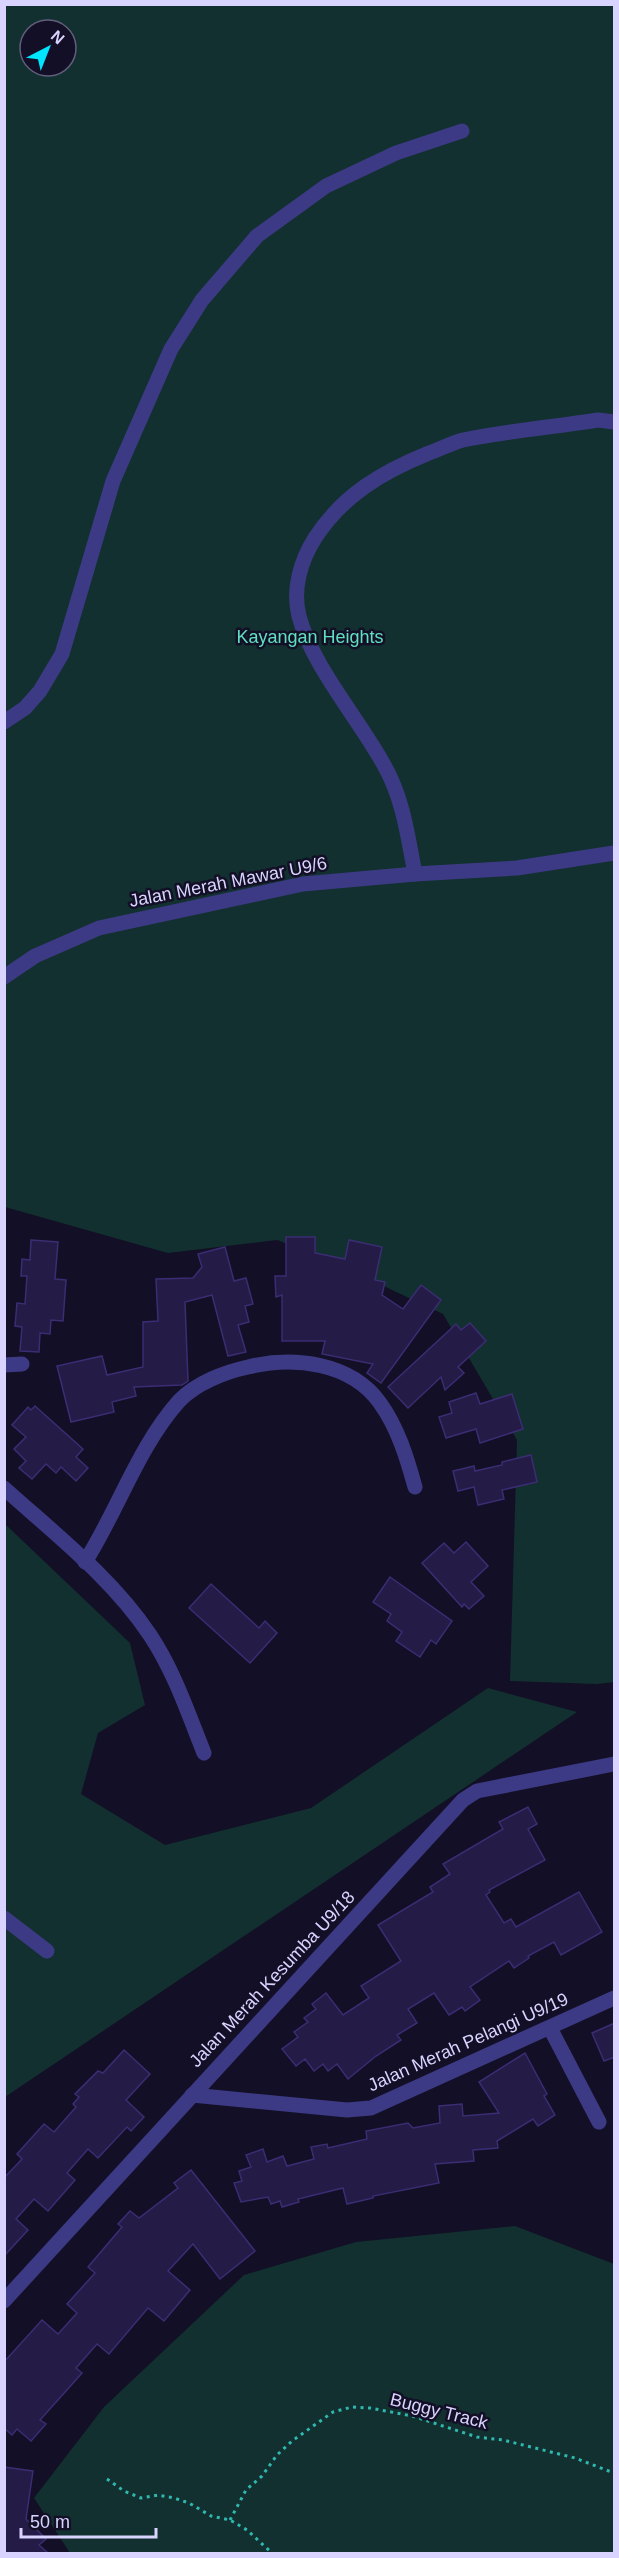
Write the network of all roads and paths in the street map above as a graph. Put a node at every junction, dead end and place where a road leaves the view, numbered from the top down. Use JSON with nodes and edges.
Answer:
{"nodes":[{"id":1,"x":462,"y":131,"type":"dead end"},
{"id":2,"x":615,"y":422,"type":"edge"},
{"id":3,"x":4,"y":722,"type":"edge"},
{"id":4,"x":615,"y":853,"type":"edge"},
{"id":5,"x":415,"y":874,"type":"junction"},
{"id":6,"x":4,"y":976,"type":"edge"},
{"id":7,"x":22,"y":1364,"type":"dead end"},
{"id":8,"x":4,"y":1365,"type":"edge"},
{"id":9,"x":415,"y":1487,"type":"dead end"},
{"id":10,"x":4,"y":1488,"type":"edge"},
{"id":11,"x":85,"y":1562,"type":"junction"},
{"id":12,"x":204,"y":1753,"type":"dead end"},
{"id":13,"x":615,"y":1764,"type":"edge"},
{"id":14,"x":4,"y":1918,"type":"edge"},
{"id":15,"x":47,"y":1952,"type":"dead end"},
{"id":16,"x":615,"y":1998,"type":"edge"},
{"id":17,"x":550,"y":2028,"type":"junction"},
{"id":18,"x":192,"y":2095,"type":"junction"},
{"id":19,"x":599,"y":2122,"type":"dead end"},
{"id":20,"x":4,"y":2301,"type":"edge"},
{"id":21,"x":615,"y":2473,"type":"edge"},
{"id":22,"x":107,"y":2479,"type":"dead end"},
{"id":23,"x":230,"y":2520,"type":"junction"},
{"id":24,"x":273,"y":2553,"type":"edge"}],
"edges":[{"from":1,"to":3,"type":"street"},
{"from":2,"to":5,"type":"street"},
{"from":4,"to":5,"type":"street","name":"Jalan Merah Mawar U9/6"},
{"from":5,"to":6,"type":"street","name":"Jalan Merah Mawar U9/6"},
{"from":7,"to":8,"type":"street"},
{"from":9,"to":11,"type":"street"},
{"from":10,"to":11,"type":"street"},
{"from":11,"to":12,"type":"street"},
{"from":13,"to":18,"type":"street","name":"Jalan Merah Kesumba U9/18"},
{"from":14,"to":15,"type":"street"},
{"from":16,"to":17,"type":"street","name":"Jalan Merah Pelangi U9/19"},
{"from":17,"to":18,"type":"street","name":"Jalan Merah Pelangi U9/19"},
{"from":17,"to":19,"type":"street"},
{"from":18,"to":20,"type":"street","name":"Jalan Merah Kesumba U9/18"},
{"from":21,"to":23,"type":"path","name":"Buggy Track"},
{"from":22,"to":23,"type":"path"},
{"from":23,"to":24,"type":"path"}]}
